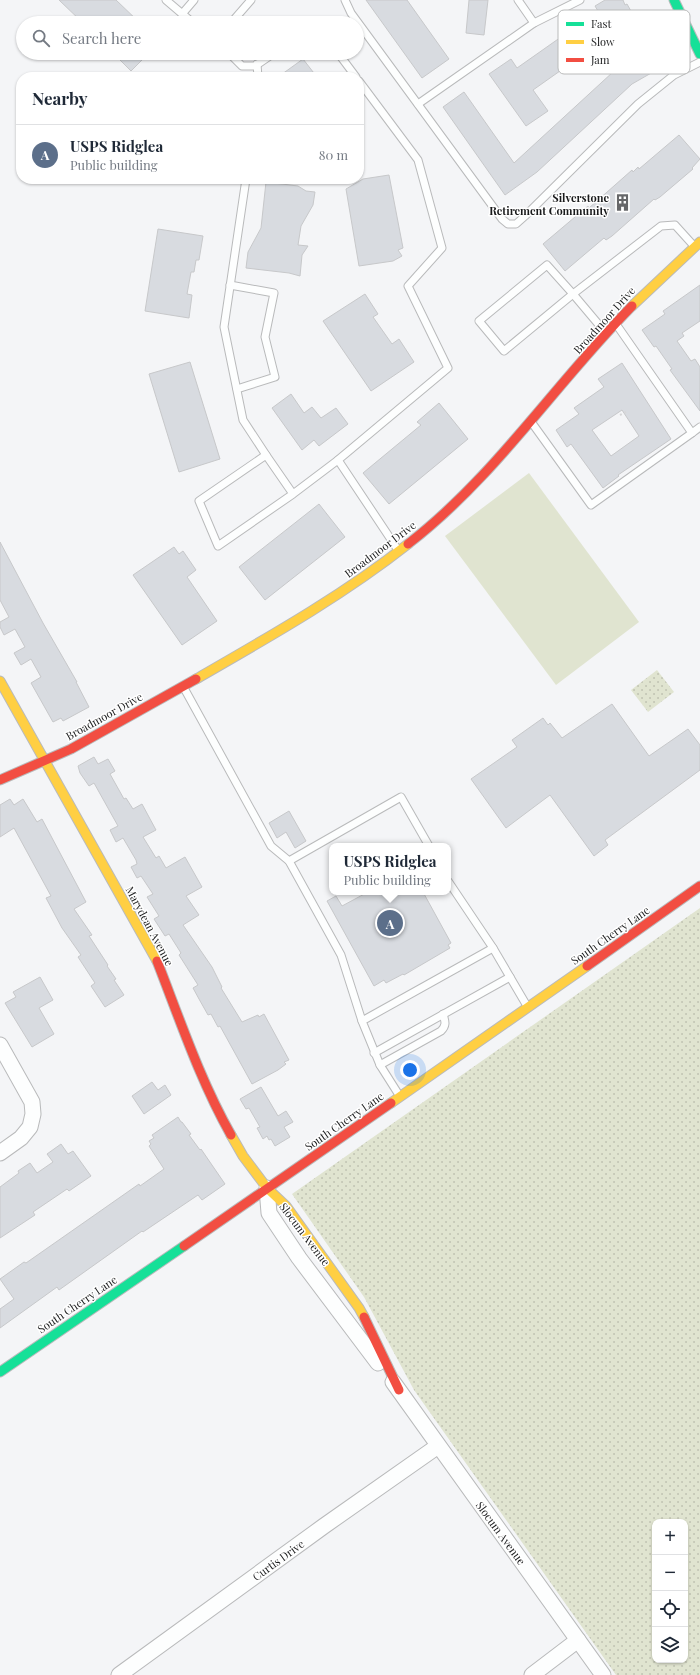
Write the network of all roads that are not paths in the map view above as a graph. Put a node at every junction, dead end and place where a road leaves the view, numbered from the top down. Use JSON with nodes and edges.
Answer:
{"nodes":[{"id":1,"x":166,"y":0,"type":"edge"},
{"id":2,"x":194,"y":0,"type":"edge"},
{"id":3,"x":251,"y":0,"type":"edge"},
{"id":4,"x":344,"y":0,"type":"edge"},
{"id":5,"x":518,"y":0,"type":"edge"},
{"id":6,"x":580,"y":0,"type":"edge"},
{"id":7,"x":674,"y":0,"type":"edge"},
{"id":8,"x":560,"y":10,"type":"edge"},
{"id":9,"x":679,"y":10,"type":"edge"},
{"id":10,"x":558,"y":11,"type":"edge"},
{"id":11,"x":182,"y":14,"type":"junction"},
{"id":12,"x":184,"y":16,"type":"edge"},
{"id":13,"x":237,"y":16,"type":"edge"},
{"id":14,"x":353,"y":16,"type":"edge"},
{"id":15,"x":534,"y":23,"type":"junction"},
{"id":16,"x":364,"y":31,"type":"edge"},
{"id":17,"x":690,"y":33,"type":"edge"},
{"id":18,"x":700,"y":54,"type":"edge"},
{"id":19,"x":236,"y":60,"type":"edge"},
{"id":20,"x":263,"y":60,"type":"edge"},
{"id":21,"x":343,"y":60,"type":"edge"},
{"id":22,"x":700,"y":62,"type":"edge"},
{"id":23,"x":257,"y":64,"type":"junction"},
{"id":24,"x":690,"y":67,"type":"edge"},
{"id":25,"x":258,"y":72,"type":"edge"},
{"id":26,"x":352,"y":72,"type":"edge"},
{"id":27,"x":678,"y":74,"type":"edge"},
{"id":28,"x":364,"y":88,"type":"edge"},
{"id":29,"x":418,"y":104,"type":"junction"},
{"id":30,"x":245,"y":184,"type":"edge"},
{"id":31,"x":697,"y":244,"type":"edge"},
{"id":32,"x":230,"y":285,"type":"junction"},
{"id":33,"x":573,"y":294,"type":"junction"},
{"id":34,"x":616,"y":323,"type":"junction"},
{"id":35,"x":606,"y":334,"type":"junction"},
{"id":36,"x":237,"y":389,"type":"junction"},
{"id":37,"x":531,"y":422,"type":"junction"},
{"id":38,"x":700,"y":428,"type":"edge"},
{"id":39,"x":692,"y":433,"type":"junction"},
{"id":40,"x":266,"y":455,"type":"junction"},
{"id":41,"x":338,"y":460,"type":"junction"},
{"id":42,"x":293,"y":494,"type":"junction"},
{"id":43,"x":400,"y":552,"type":"junction"},
{"id":44,"x":0,"y":681,"type":"edge"},
{"id":45,"x":183,"y":686,"type":"junction"},
{"id":46,"x":44,"y":761,"type":"junction"},
{"id":47,"x":0,"y":780,"type":"edge"},
{"id":48,"x":427,"y":843,"type":"edge"},
{"id":49,"x":289,"y":860,"type":"junction"},
{"id":50,"x":451,"y":885,"type":"edge"},
{"id":51,"x":700,"y":886,"type":"edge"},
{"id":52,"x":494,"y":948,"type":"junction"},
{"id":53,"x":510,"y":977,"type":"junction"},
{"id":54,"x":527,"y":1007,"type":"junction"},
{"id":55,"x":443,"y":1014,"type":"junction"},
{"id":56,"x":362,"y":1021,"type":"junction"},
{"id":57,"x":0,"y":1045,"type":"edge"},
{"id":58,"x":374,"y":1053,"type":"junction"},
{"id":59,"x":380,"y":1065,"type":"junction"},
{"id":60,"x":400,"y":1097,"type":"junction"},
{"id":61,"x":0,"y":1153,"type":"edge"},
{"id":62,"x":267,"y":1188,"type":"junction"},
{"id":63,"x":0,"y":1372,"type":"edge"},
{"id":64,"x":438,"y":1446,"type":"junction"},
{"id":65,"x":578,"y":1640,"type":"junction"},
{"id":66,"x":119,"y":1675,"type":"edge"},
{"id":67,"x":532,"y":1675,"type":"edge"},
{"id":68,"x":603,"y":1675,"type":"edge"}],
"edges":[{"from":1,"to":11,"type":"lane"},
{"from":2,"to":11,"type":"lane"},
{"from":3,"to":13,"type":"lane"},
{"from":4,"to":14,"type":"lane"},
{"from":5,"to":15,"type":"lane"},
{"from":6,"to":8,"type":"lane"},
{"from":7,"to":9,"type":"street"},
{"from":10,"to":15,"type":"lane"},
{"from":11,"to":12,"type":"lane"},
{"from":15,"to":29,"type":"lane"},
{"from":16,"to":29,"type":"lane"},
{"from":17,"to":18,"type":"street"},
{"from":19,"to":23,"type":"lane"},
{"from":20,"to":23,"type":"lane"},
{"from":21,"to":26,"type":"lane"},
{"from":22,"to":24,"type":"lane"},
{"from":23,"to":25,"type":"lane"},
{"from":27,"to":29,"type":"lane"},
{"from":28,"to":41,"type":"lane"},
{"from":30,"to":32,"type":"lane"},
{"from":31,"to":33,"type":"lane"},
{"from":31,"to":34,"type":"street","name":"Broadmoor Drive"},
{"from":32,"to":36,"type":"lane"},
{"from":32,"to":36,"type":"lane"},
{"from":33,"to":33,"type":"lane"},
{"from":33,"to":35,"type":"lane"},
{"from":34,"to":35,"type":"street","name":"Broadmoor Drive"},
{"from":34,"to":39,"type":"lane"},
{"from":35,"to":37,"type":"street","name":"Broadmoor Drive"},
{"from":36,"to":40,"type":"lane"},
{"from":37,"to":39,"type":"lane"},
{"from":37,"to":43,"type":"street","name":"Broadmoor Drive"},
{"from":38,"to":39,"type":"lane"},
{"from":40,"to":42,"type":"lane"},
{"from":40,"to":42,"type":"lane"},
{"from":41,"to":42,"type":"lane"},
{"from":41,"to":43,"type":"lane"},
{"from":43,"to":45,"type":"street","name":"Broadmoor Drive"},
{"from":44,"to":46,"type":"street","name":"Marydean Avenue"},
{"from":45,"to":46,"type":"street","name":"Broadmoor Drive"},
{"from":45,"to":49,"type":"lane"},
{"from":46,"to":47,"type":"street","name":"Broadmoor Drive"},
{"from":46,"to":62,"type":"street","name":"Marydean Avenue"},
{"from":48,"to":49,"type":"lane"},
{"from":49,"to":56,"type":"lane"},
{"from":50,"to":52,"type":"lane"},
{"from":51,"to":54,"type":"street","name":"South Cherry Lane"},
{"from":52,"to":53,"type":"lane"},
{"from":52,"to":56,"type":"lane"},
{"from":53,"to":54,"type":"lane"},
{"from":53,"to":55,"type":"lane"},
{"from":54,"to":60,"type":"street","name":"South Cherry Lane"},
{"from":55,"to":58,"type":"lane"},
{"from":55,"to":59,"type":"lane"},
{"from":56,"to":58,"type":"lane"},
{"from":57,"to":61,"type":"street"},
{"from":58,"to":59,"type":"lane"},
{"from":59,"to":60,"type":"lane"},
{"from":60,"to":62,"type":"street","name":"South Cherry Lane"},
{"from":62,"to":63,"type":"street","name":"South Cherry Lane"},
{"from":62,"to":64,"type":"street","name":"Slocum Avenue"},
{"from":64,"to":65,"type":"street","name":"Slocum Avenue"},
{"from":64,"to":66,"type":"street","name":"Curtis Drive"},
{"from":65,"to":67,"type":"street"},
{"from":65,"to":68,"type":"street","name":"Slocum Avenue"}]}
